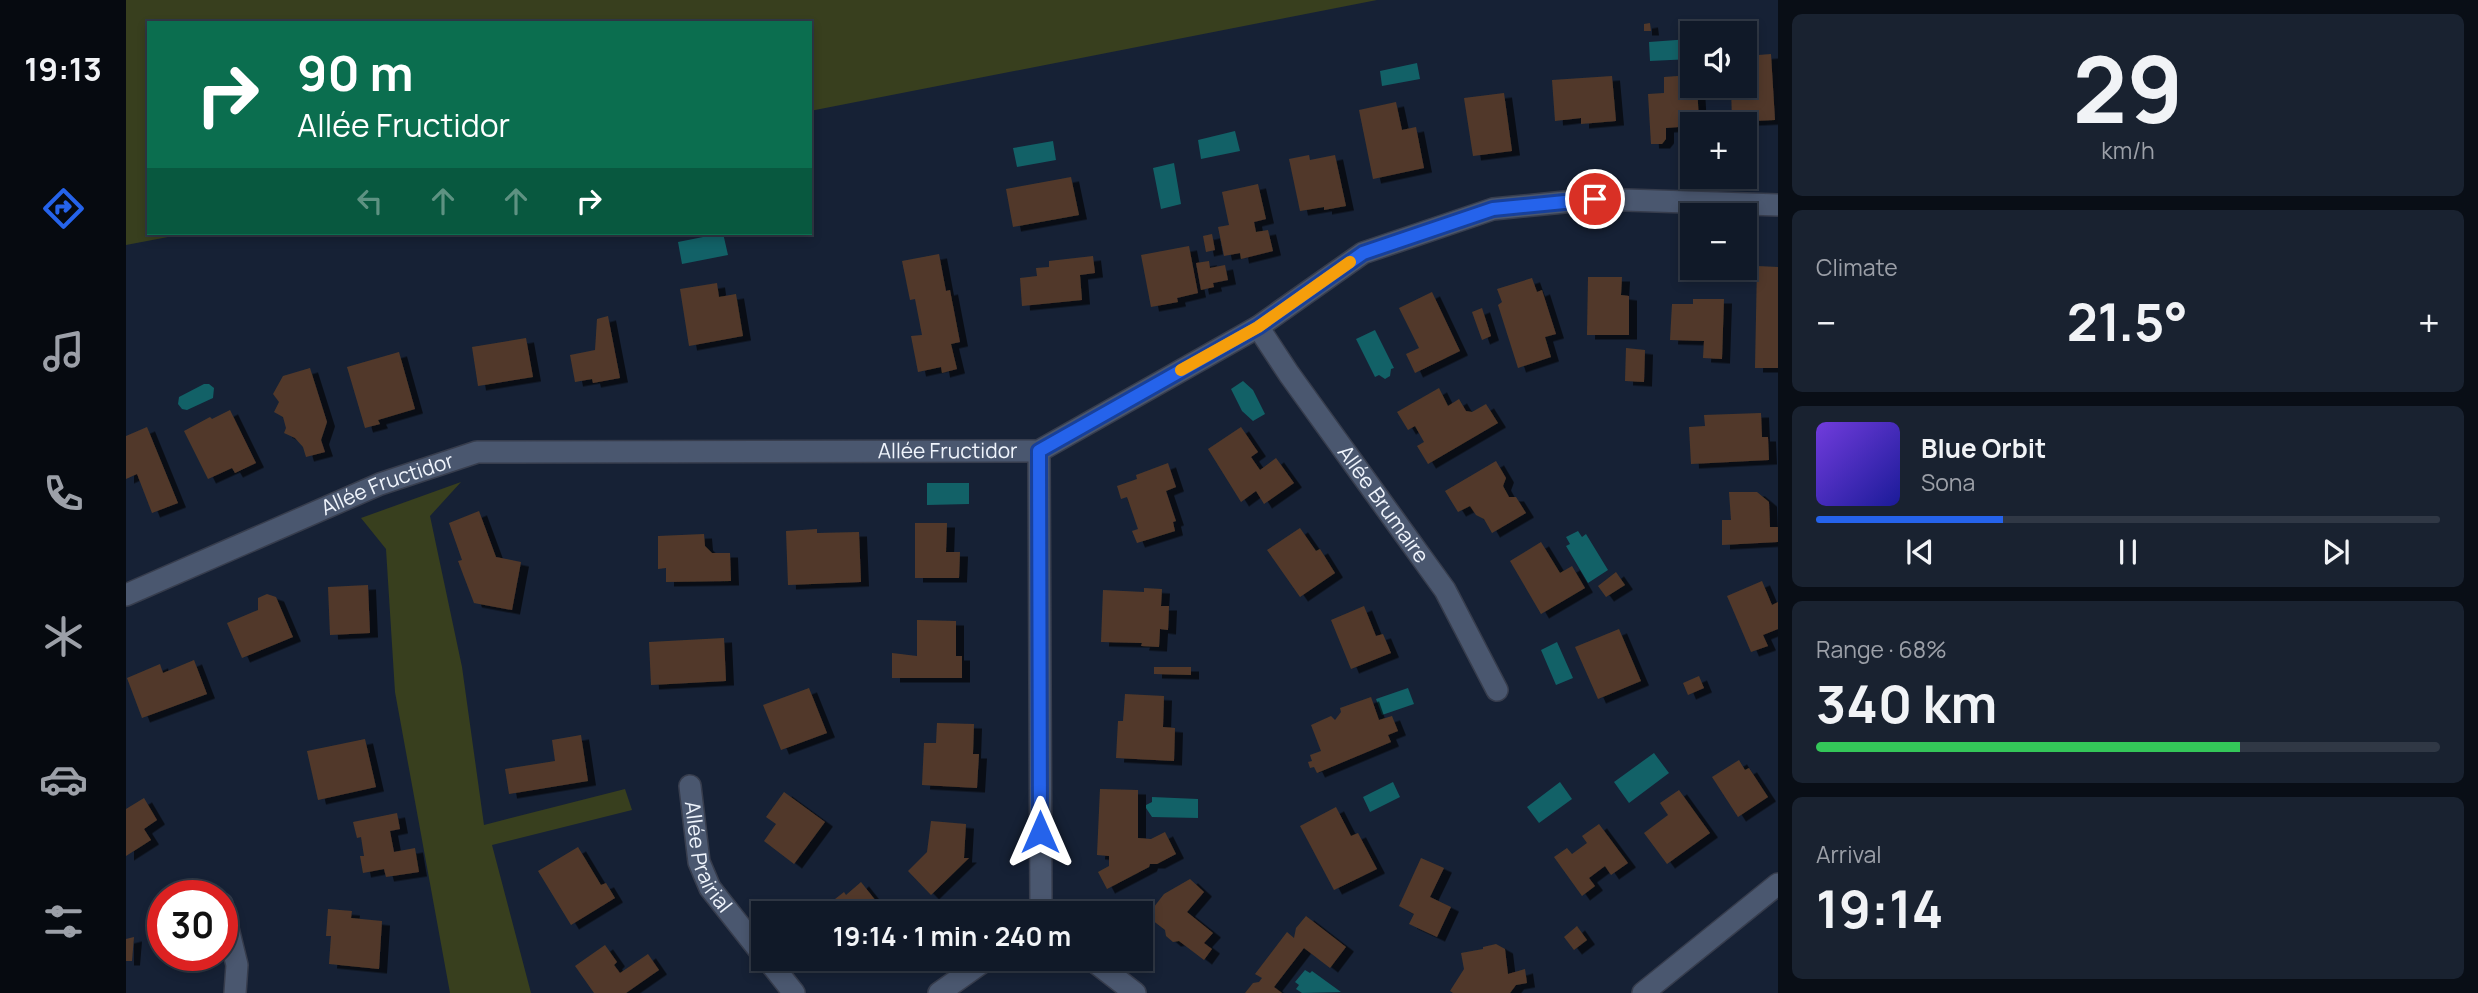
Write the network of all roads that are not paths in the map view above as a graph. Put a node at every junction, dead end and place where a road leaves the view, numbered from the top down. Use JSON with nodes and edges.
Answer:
{"nodes":[{"id":1,"x":1778,"y":205,"type":"edge"},
{"id":2,"x":1258,"y":327,"type":"junction"},
{"id":3,"x":1039,"y":451,"type":"junction"},
{"id":4,"x":126,"y":595,"type":"edge"},
{"id":5,"x":1497,"y":690,"type":"dead end"},
{"id":6,"x":690,"y":786,"type":"dead end"},
{"id":7,"x":1778,"y":884,"type":"edge"},
{"id":8,"x":1041,"y":901,"type":"edge"},
{"id":9,"x":751,"y":940,"type":"edge"},
{"id":10,"x":237,"y":971,"type":"edge"},
{"id":11,"x":776,"y":971,"type":"edge"},
{"id":12,"x":970,"y":971,"type":"edge"},
{"id":13,"x":1107,"y":971,"type":"edge"},
{"id":14,"x":235,"y":993,"type":"edge"},
{"id":15,"x":794,"y":993,"type":"edge"},
{"id":16,"x":939,"y":993,"type":"edge"},
{"id":17,"x":1135,"y":993,"type":"edge"},
{"id":18,"x":1643,"y":993,"type":"edge"}],
"edges":[{"from":1,"to":2,"type":"street","name":"Allée Fructidor"},
{"from":2,"to":3,"type":"street","name":"Allée Fructidor"},
{"from":2,"to":5,"type":"street","name":"Allée Brumaire"},
{"from":3,"to":4,"type":"street","name":"Allée Fructidor"},
{"from":3,"to":8,"type":"street"},
{"from":6,"to":9,"type":"street","name":"Allée Prairial"},
{"from":7,"to":18,"type":"street"},
{"from":10,"to":14,"type":"street"},
{"from":11,"to":15,"type":"street"},
{"from":12,"to":16,"type":"street"},
{"from":13,"to":17,"type":"street"}]}
